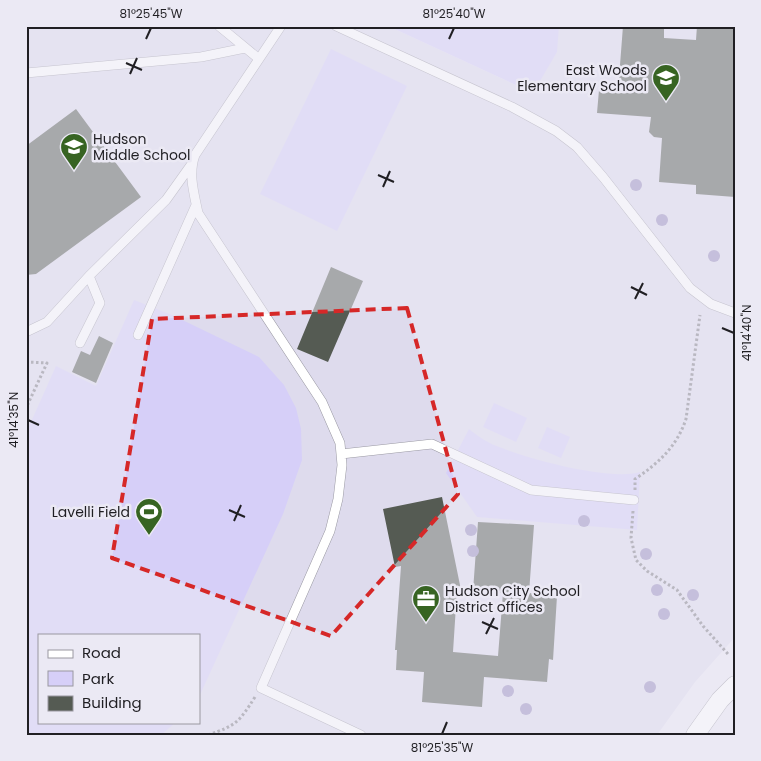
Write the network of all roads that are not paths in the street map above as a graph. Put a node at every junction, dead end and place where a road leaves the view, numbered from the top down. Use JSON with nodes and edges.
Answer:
{"nodes":[{"id":1,"x":219,"y":26,"type":"edge"},
{"id":2,"x":281,"y":26,"type":"edge"},
{"id":3,"x":336,"y":26,"type":"edge"},
{"id":4,"x":245,"y":48,"type":"junction"},
{"id":5,"x":259,"y":59,"type":"junction"},
{"id":6,"x":26,"y":73,"type":"edge"},
{"id":7,"x":191,"y":165,"type":"junction"},
{"id":8,"x":196,"y":205,"type":"junction"},
{"id":9,"x":89,"y":276,"type":"junction"},
{"id":10,"x":735,"y":313,"type":"edge"},
{"id":11,"x":26,"y":332,"type":"edge"},
{"id":12,"x":138,"y":335,"type":"dead end"},
{"id":13,"x":80,"y":343,"type":"dead end"},
{"id":14,"x":341,"y":454,"type":"junction"},
{"id":15,"x":634,"y":500,"type":"road end"},
{"id":16,"x":735,"y":685,"type":"edge"},
{"id":17,"x":361,"y":735,"type":"edge"},
{"id":18,"x":695,"y":735,"type":"edge"}],
"edges":[{"from":1,"to":4,"type":"lane"},
{"from":2,"to":5,"type":"lane"},
{"from":3,"to":10,"type":"lane"},
{"from":4,"to":5,"type":"lane"},
{"from":4,"to":6,"type":"lane"},
{"from":5,"to":7,"type":"lane"},
{"from":7,"to":8,"type":"lane"},
{"from":7,"to":9,"type":"lane"},
{"from":8,"to":12,"type":"lane"},
{"from":8,"to":14,"type":"lane"},
{"from":9,"to":11,"type":"lane"},
{"from":9,"to":13,"type":"lane"},
{"from":14,"to":15,"type":"lane"},
{"from":14,"to":17,"type":"lane"},
{"from":16,"to":18,"type":"street"}]}
